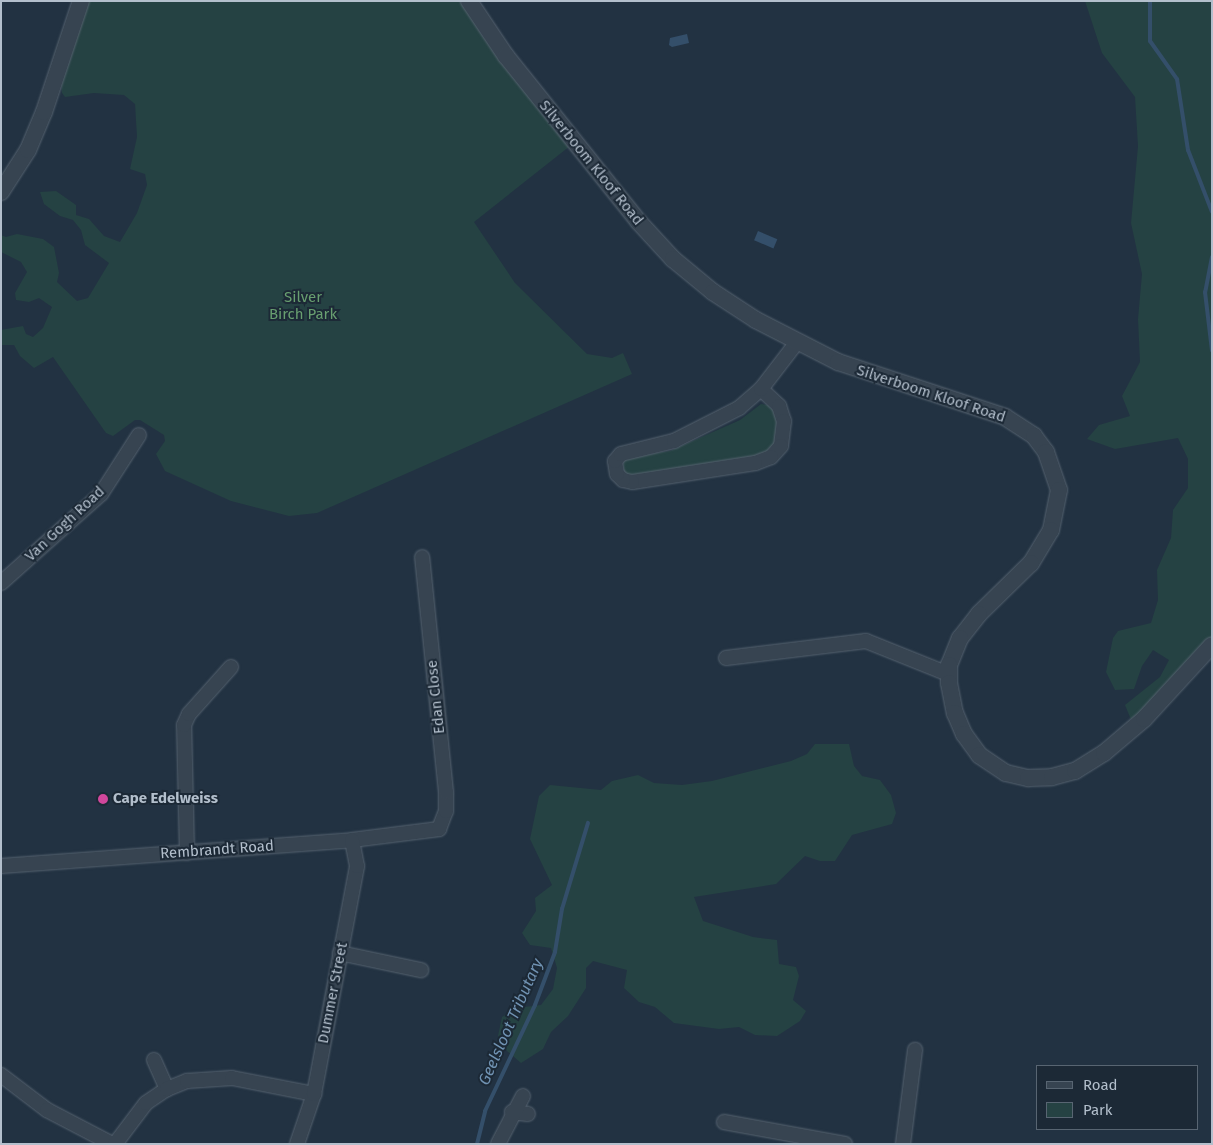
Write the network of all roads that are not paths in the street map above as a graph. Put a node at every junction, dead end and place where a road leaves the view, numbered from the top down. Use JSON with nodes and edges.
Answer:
{"nodes":[{"id":1,"x":81,"y":1,"type":"edge"},
{"id":2,"x":469,"y":1,"type":"edge"},
{"id":3,"x":4,"y":183,"type":"edge"},
{"id":4,"x":797,"y":342,"type":"junction"},
{"id":5,"x":760,"y":389,"type":"junction"},
{"id":6,"x":139,"y":435,"type":"dead end"},
{"id":7,"x":422,"y":557,"type":"dead end"},
{"id":8,"x":1,"y":583,"type":"edge"},
{"id":9,"x":1212,"y":645,"type":"edge"},
{"id":10,"x":726,"y":658,"type":"dead end"},
{"id":11,"x":231,"y":667,"type":"dead end"},
{"id":12,"x":948,"y":674,"type":"junction"},
{"id":13,"x":432,"y":832,"type":"joint"},
{"id":14,"x":352,"y":840,"type":"junction"},
{"id":15,"x":188,"y":852,"type":"junction"},
{"id":16,"x":1,"y":866,"type":"edge"},
{"id":17,"x":340,"y":953,"type":"junction"},
{"id":18,"x":420,"y":970,"type":"dead end"},
{"id":19,"x":915,"y":1050,"type":"dead end"},
{"id":20,"x":154,"y":1060,"type":"dead end"},
{"id":21,"x":1,"y":1075,"type":"edge"},
{"id":22,"x":167,"y":1089,"type":"junction"},
{"id":23,"x":314,"y":1094,"type":"junction"},
{"id":24,"x":523,"y":1096,"type":"dead end"},
{"id":25,"x":512,"y":1112,"type":"junction"},
{"id":26,"x":528,"y":1114,"type":"dead end"},
{"id":27,"x":724,"y":1122,"type":"dead end"},
{"id":28,"x":113,"y":1144,"type":"edge"},
{"id":29,"x":298,"y":1144,"type":"edge"},
{"id":30,"x":498,"y":1144,"type":"edge"},
{"id":31,"x":845,"y":1144,"type":"edge"},
{"id":32,"x":903,"y":1144,"type":"edge"}],
"edges":[{"from":1,"to":3,"type":"street"},
{"from":2,"to":4,"type":"street","name":"Silverboom Kloof Road"},
{"from":4,"to":5,"type":"street"},
{"from":4,"to":12,"type":"street","name":"Silverboom Kloof Road"},
{"from":5,"to":5,"type":"street"},
{"from":6,"to":8,"type":"street","name":"Van Gogh Road"},
{"from":7,"to":13,"type":"street","name":"Edan Close"},
{"from":9,"to":12,"type":"street","name":"Silverboom Kloof Road"},
{"from":10,"to":12,"type":"street"},
{"from":11,"to":15,"type":"street"},
{"from":13,"to":14,"type":"street","name":"Rembrandt Road"},
{"from":14,"to":15,"type":"street","name":"Rembrandt Road"},
{"from":14,"to":17,"type":"street","name":"Dummer Street"},
{"from":15,"to":16,"type":"street","name":"Rembrandt Road"},
{"from":17,"to":18,"type":"street"},
{"from":17,"to":23,"type":"street","name":"Dummer Street"},
{"from":19,"to":32,"type":"street"},
{"from":20,"to":22,"type":"street"},
{"from":21,"to":28,"type":"street"},
{"from":22,"to":23,"type":"street"},
{"from":22,"to":28,"type":"street"},
{"from":23,"to":29,"type":"street","name":"Dummer Street"},
{"from":24,"to":25,"type":"street"},
{"from":25,"to":26,"type":"street"},
{"from":25,"to":30,"type":"street"},
{"from":27,"to":31,"type":"street"}]}
